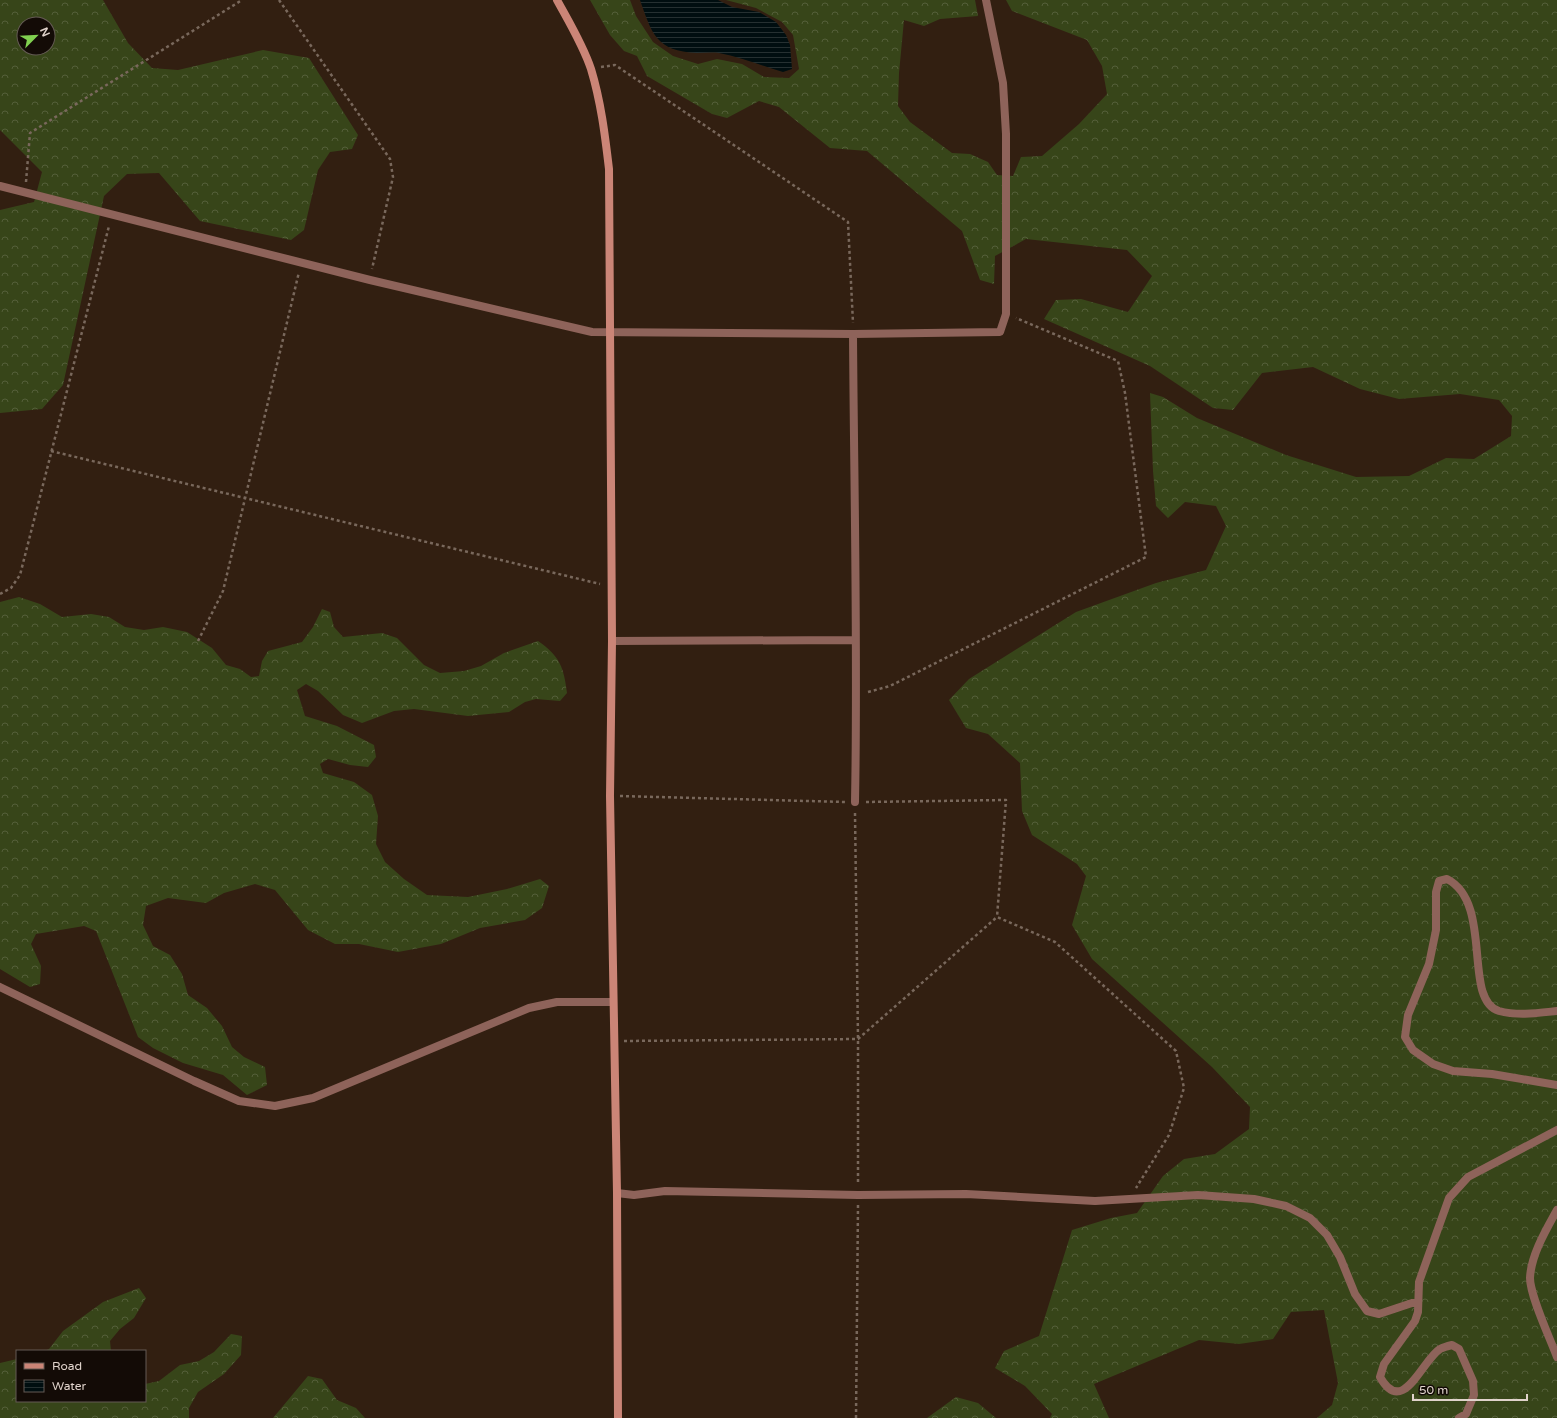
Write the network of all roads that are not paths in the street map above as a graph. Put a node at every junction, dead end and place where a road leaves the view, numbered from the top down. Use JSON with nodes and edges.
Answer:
{"nodes":[{"id":1,"x":557,"y":0,"type":"edge"},
{"id":2,"x":986,"y":0,"type":"edge"},
{"id":3,"x":0,"y":186,"type":"edge"},
{"id":4,"x":610,"y":332,"type":"junction"},
{"id":5,"x":853,"y":334,"type":"junction"},
{"id":6,"x":854,"y":640,"type":"junction"},
{"id":7,"x":612,"y":641,"type":"junction"},
{"id":8,"x":855,"y":802,"type":"road end"},
{"id":9,"x":0,"y":987,"type":"edge"},
{"id":10,"x":612,"y":1002,"type":"junction"},
{"id":11,"x":1557,"y":1011,"type":"edge"},
{"id":12,"x":1557,"y":1086,"type":"edge"},
{"id":13,"x":1557,"y":1130,"type":"edge"},
{"id":14,"x":617,"y":1193,"type":"junction"},
{"id":15,"x":1557,"y":1210,"type":"edge"},
{"id":16,"x":1418,"y":1301,"type":"junction"},
{"id":17,"x":1557,"y":1357,"type":"edge"},
{"id":18,"x":618,"y":1418,"type":"edge"},
{"id":19,"x":1459,"y":1418,"type":"edge"}],
"edges":[{"from":1,"to":4,"type":"street"},
{"from":2,"to":5,"type":"street"},
{"from":3,"to":4,"type":"street"},
{"from":4,"to":5,"type":"street"},
{"from":4,"to":7,"type":"street"},
{"from":5,"to":6,"type":"street"},
{"from":6,"to":7,"type":"street"},
{"from":6,"to":8,"type":"street"},
{"from":7,"to":10,"type":"street"},
{"from":9,"to":10,"type":"street"},
{"from":10,"to":14,"type":"street"},
{"from":11,"to":12,"type":"street"},
{"from":13,"to":16,"type":"street"},
{"from":14,"to":16,"type":"street"},
{"from":14,"to":18,"type":"street"},
{"from":15,"to":17,"type":"street"},
{"from":16,"to":19,"type":"street"}]}
